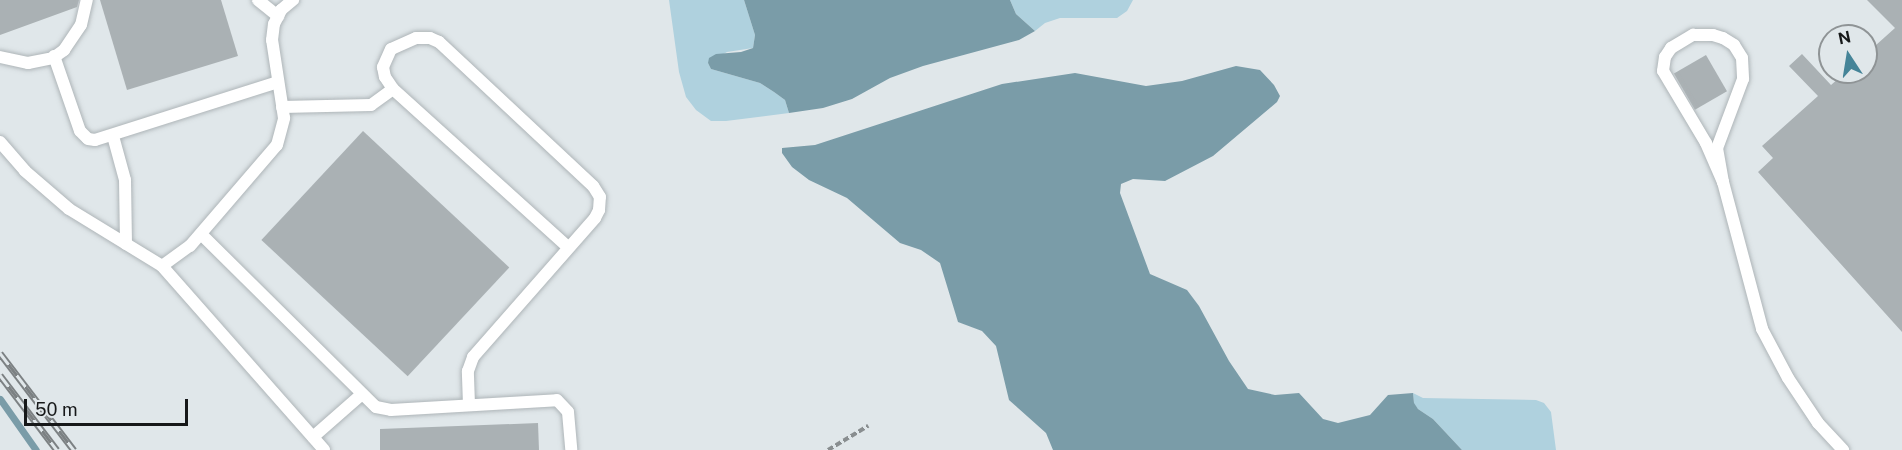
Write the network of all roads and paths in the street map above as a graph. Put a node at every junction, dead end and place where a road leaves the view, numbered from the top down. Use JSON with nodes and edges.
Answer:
{"nodes":[{"id":1,"x":87,"y":0,"type":"edge"},
{"id":2,"x":258,"y":0,"type":"edge"},
{"id":3,"x":293,"y":0,"type":"edge"},
{"id":4,"x":278,"y":16,"type":"junction"},
{"id":5,"x":54,"y":56,"type":"junction"},
{"id":6,"x":0,"y":57,"type":"edge"},
{"id":7,"x":278,"y":82,"type":"junction"},
{"id":8,"x":393,"y":89,"type":"junction"},
{"id":9,"x":282,"y":107,"type":"junction"},
{"id":10,"x":113,"y":136,"type":"junction"},
{"id":11,"x":0,"y":142,"type":"edge"},
{"id":12,"x":1723,"y":182,"type":"junction"},
{"id":13,"x":201,"y":234,"type":"junction"},
{"id":14,"x":126,"y":244,"type":"junction"},
{"id":15,"x":568,"y":247,"type":"junction"},
{"id":16,"x":162,"y":266,"type":"junction"},
{"id":17,"x":362,"y":395,"type":"junction"},
{"id":18,"x":469,"y":405,"type":"junction"},
{"id":19,"x":868,"y":426,"type":"dead end"},
{"id":20,"x":313,"y":437,"type":"junction"},
{"id":21,"x":324,"y":450,"type":"edge"},
{"id":22,"x":571,"y":450,"type":"edge"},
{"id":23,"x":828,"y":450,"type":"edge"},
{"id":24,"x":1843,"y":450,"type":"edge"}],
"edges":[{"from":1,"to":5,"type":"lane"},
{"from":2,"to":4,"type":"lane"},
{"from":3,"to":4,"type":"lane"},
{"from":4,"to":7,"type":"lane"},
{"from":5,"to":6,"type":"lane"},
{"from":5,"to":10,"type":"lane"},
{"from":7,"to":9,"type":"lane"},
{"from":7,"to":10,"type":"lane"},
{"from":8,"to":9,"type":"lane"},
{"from":8,"to":15,"type":"lane"},
{"from":8,"to":15,"type":"lane"},
{"from":9,"to":13,"type":"lane"},
{"from":10,"to":14,"type":"lane"},
{"from":11,"to":14,"type":"lane"},
{"from":12,"to":12,"type":"lane"},
{"from":12,"to":24,"type":"lane"},
{"from":13,"to":16,"type":"lane"},
{"from":13,"to":17,"type":"lane"},
{"from":14,"to":16,"type":"lane"},
{"from":15,"to":18,"type":"lane"},
{"from":16,"to":20,"type":"lane"},
{"from":17,"to":18,"type":"lane"},
{"from":17,"to":20,"type":"lane"},
{"from":18,"to":22,"type":"lane"},
{"from":19,"to":23,"type":"path"},
{"from":20,"to":21,"type":"lane"}]}
